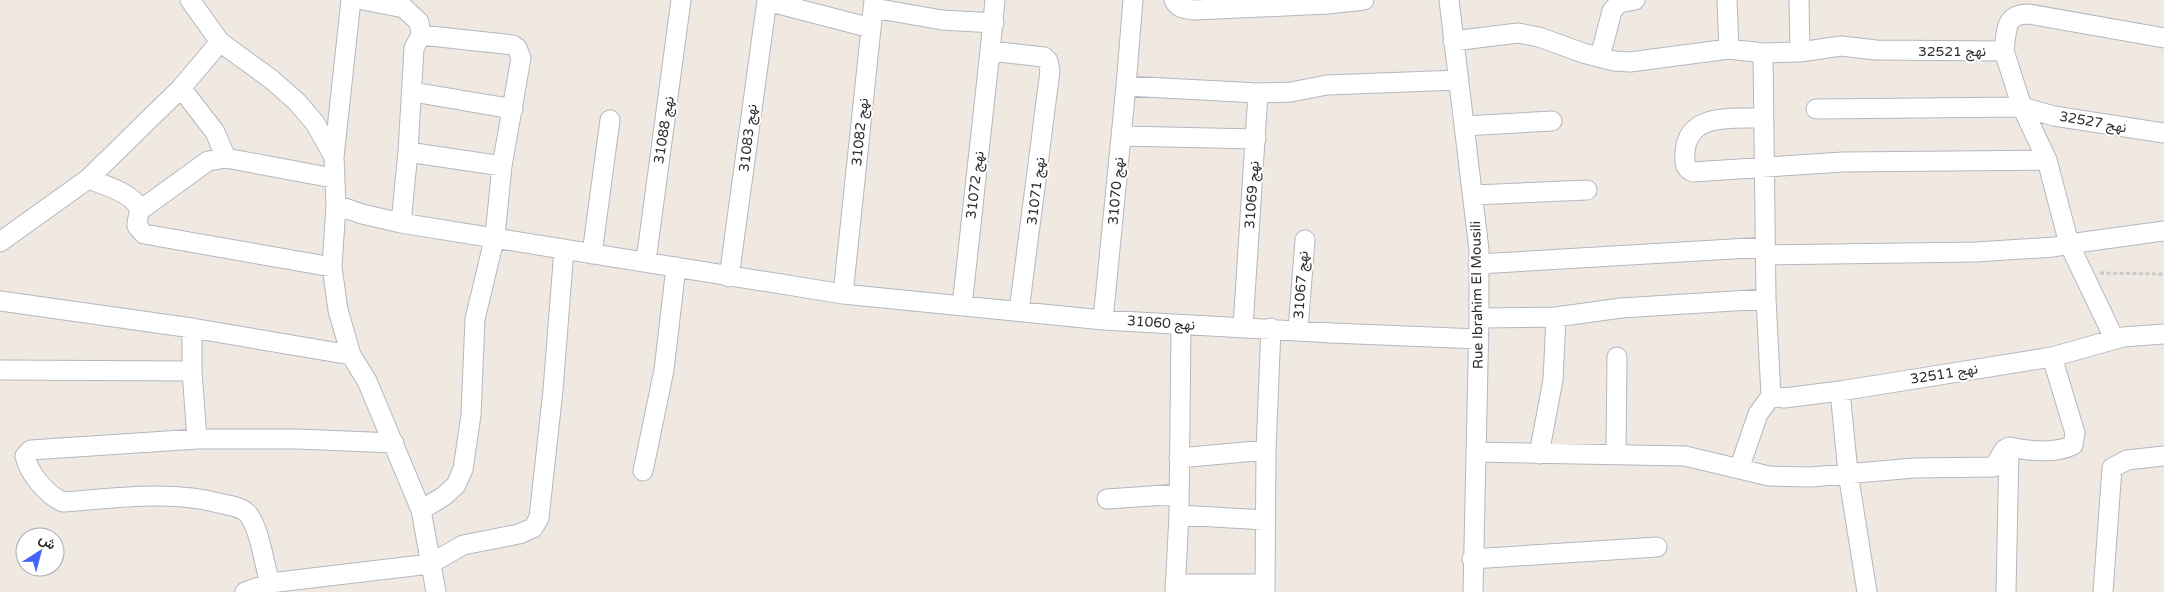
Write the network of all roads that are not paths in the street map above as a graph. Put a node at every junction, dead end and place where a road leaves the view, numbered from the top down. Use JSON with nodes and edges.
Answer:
{"nodes":[{"id":1,"x":190,"y":0,"type":"edge"},
{"id":2,"x":351,"y":0,"type":"edge"},
{"id":3,"x":363,"y":0,"type":"edge"},
{"id":4,"x":681,"y":0,"type":"edge"},
{"id":5,"x":996,"y":0,"type":"edge"},
{"id":6,"x":1133,"y":0,"type":"edge"},
{"id":7,"x":1174,"y":0,"type":"edge"},
{"id":8,"x":1364,"y":0,"type":"edge"},
{"id":9,"x":1449,"y":0,"type":"edge"},
{"id":10,"x":1635,"y":0,"type":"edge"},
{"id":11,"x":1726,"y":0,"type":"edge"},
{"id":12,"x":1799,"y":0,"type":"edge"},
{"id":13,"x":767,"y":1,"type":"edge"},
{"id":14,"x":873,"y":4,"type":"edge"},
{"id":15,"x":994,"y":23,"type":"junction"},
{"id":16,"x":871,"y":28,"type":"junction"},
{"id":17,"x":421,"y":36,"type":"junction"},
{"id":18,"x":2164,"y":38,"type":"edge"},
{"id":19,"x":1453,"y":41,"type":"junction"},
{"id":20,"x":220,"y":42,"type":"junction"},
{"id":21,"x":1729,"y":49,"type":"junction"},
{"id":22,"x":2004,"y":51,"type":"junction"},
{"id":23,"x":1800,"y":52,"type":"junction"},
{"id":24,"x":1763,"y":53,"type":"junction"},
{"id":25,"x":989,"y":57,"type":"junction"},
{"id":26,"x":1600,"y":57,"type":"junction"},
{"id":27,"x":1459,"y":80,"type":"junction"},
{"id":28,"x":1126,"y":86,"type":"junction"},
{"id":29,"x":181,"y":88,"type":"junction"},
{"id":30,"x":413,"y":92,"type":"junction"},
{"id":31,"x":1258,"y":93,"type":"junction"},
{"id":32,"x":2022,"y":107,"type":"junction"},
{"id":33,"x":513,"y":109,"type":"junction"},
{"id":34,"x":1816,"y":109,"type":"dead end"},
{"id":35,"x":1762,"y":118,"type":"junction"},
{"id":36,"x":610,"y":120,"type":"dead end"},
{"id":37,"x":1552,"y":121,"type":"dead end"},
{"id":38,"x":1464,"y":126,"type":"junction"},
{"id":39,"x":2164,"y":133,"type":"edge"},
{"id":40,"x":1121,"y":136,"type":"junction"},
{"id":41,"x":1256,"y":139,"type":"junction"},
{"id":42,"x":408,"y":152,"type":"junction"},
{"id":43,"x":334,"y":157,"type":"junction"},
{"id":44,"x":226,"y":158,"type":"junction"},
{"id":45,"x":2047,"y":160,"type":"junction"},
{"id":46,"x":502,"y":166,"type":"junction"},
{"id":47,"x":1765,"y":166,"type":"junction"},
{"id":48,"x":333,"y":178,"type":"junction"},
{"id":49,"x":88,"y":179,"type":"junction"},
{"id":50,"x":1587,"y":190,"type":"dead end"},
{"id":51,"x":1474,"y":195,"type":"junction"},
{"id":52,"x":336,"y":205,"type":"junction"},
{"id":53,"x":139,"y":211,"type":"junction"},
{"id":54,"x":401,"y":222,"type":"junction"},
{"id":55,"x":2164,"y":231,"type":"edge"},
{"id":56,"x":495,"y":236,"type":"junction"},
{"id":57,"x":1305,"y":240,"type":"dead end"},
{"id":58,"x":0,"y":242,"type":"edge"},
{"id":59,"x":2069,"y":244,"type":"junction"},
{"id":60,"x":564,"y":249,"type":"junction"},
{"id":61,"x":1766,"y":251,"type":"junction"},
{"id":62,"x":592,"y":254,"type":"junction"},
{"id":63,"x":646,"y":261,"type":"junction"},
{"id":64,"x":1478,"y":264,"type":"junction"},
{"id":65,"x":332,"y":267,"type":"junction"},
{"id":66,"x":676,"y":267,"type":"junction"},
{"id":67,"x":729,"y":277,"type":"junction"},
{"id":68,"x":843,"y":294,"type":"junction"},
{"id":69,"x":1766,"y":300,"type":"junction"},
{"id":70,"x":0,"y":301,"type":"edge"},
{"id":71,"x":962,"y":306,"type":"junction"},
{"id":72,"x":1019,"y":311,"type":"junction"},
{"id":73,"x":1556,"y":317,"type":"junction"},
{"id":74,"x":1480,"y":318,"type":"junction"},
{"id":75,"x":1103,"y":320,"type":"junction"},
{"id":76,"x":1181,"y":325,"type":"junction"},
{"id":77,"x":1243,"y":327,"type":"junction"},
{"id":78,"x":192,"y":328,"type":"junction"},
{"id":79,"x":1271,"y":328,"type":"junction"},
{"id":80,"x":1298,"y":330,"type":"junction"},
{"id":81,"x":2164,"y":334,"type":"edge"},
{"id":82,"x":2114,"y":338,"type":"junction"},
{"id":83,"x":1479,"y":339,"type":"junction"},
{"id":84,"x":351,"y":355,"type":"junction"},
{"id":85,"x":1617,"y":357,"type":"dead end"},
{"id":86,"x":2052,"y":357,"type":"junction"},
{"id":87,"x":0,"y":370,"type":"edge"},
{"id":88,"x":192,"y":371,"type":"junction"},
{"id":89,"x":1840,"y":391,"type":"junction"},
{"id":90,"x":1771,"y":396,"type":"junction"},
{"id":91,"x":197,"y":439,"type":"junction"},
{"id":92,"x":394,"y":443,"type":"junction"},
{"id":93,"x":2009,"y":447,"type":"junction"},
{"id":94,"x":1266,"y":450,"type":"junction"},
{"id":95,"x":1476,"y":452,"type":"junction"},
{"id":96,"x":1616,"y":453,"type":"junction"},
{"id":97,"x":1539,"y":454,"type":"junction"},
{"id":98,"x":2164,"y":456,"type":"edge"},
{"id":99,"x":1179,"y":458,"type":"junction"},
{"id":100,"x":1739,"y":469,"type":"junction"},
{"id":101,"x":643,"y":472,"type":"dead end"},
{"id":102,"x":1848,"y":473,"type":"junction"},
{"id":103,"x":1179,"y":494,"type":"junction"},
{"id":104,"x":1107,"y":499,"type":"dead end"},
{"id":105,"x":421,"y":510,"type":"junction"},
{"id":106,"x":1179,"y":515,"type":"junction"},
{"id":107,"x":1265,"y":520,"type":"junction"},
{"id":108,"x":1657,"y":547,"type":"dead end"},
{"id":109,"x":1472,"y":559,"type":"junction"},
{"id":110,"x":430,"y":564,"type":"junction"},
{"id":111,"x":270,"y":583,"type":"junction"},
{"id":112,"x":1175,"y":588,"type":"edge"},
{"id":113,"x":1264,"y":588,"type":"edge"},
{"id":114,"x":245,"y":592,"type":"edge"},
{"id":115,"x":436,"y":592,"type":"edge"},
{"id":116,"x":1473,"y":592,"type":"edge"},
{"id":117,"x":1867,"y":592,"type":"edge"},
{"id":118,"x":2006,"y":592,"type":"edge"},
{"id":119,"x":2103,"y":592,"type":"edge"}],
"edges":[{"from":1,"to":20,"type":"street"},
{"from":2,"to":43,"type":"street"},
{"from":3,"to":17,"type":"street"},
{"from":4,"to":63,"type":"street","name":"نهج 31088"},
{"from":5,"to":15,"type":"street","name":"نهج 31072"},
{"from":6,"to":28,"type":"street","name":"نهج 31070"},
{"from":7,"to":8,"type":"street"},
{"from":9,"to":19,"type":"street","name":"Rue Ibrahim El Mousili"},
{"from":10,"to":26,"type":"street"},
{"from":11,"to":21,"type":"street"},
{"from":12,"to":23,"type":"street"},
{"from":13,"to":16,"type":"street"},
{"from":13,"to":67,"type":"street","name":"نهج 31083"},
{"from":14,"to":15,"type":"street"},
{"from":14,"to":16,"type":"street","name":"نهج 31082"},
{"from":15,"to":25,"type":"street","name":"نهج 31072"},
{"from":16,"to":68,"type":"street","name":"نهج 31082"},
{"from":17,"to":30,"type":"street"},
{"from":17,"to":33,"type":"street"},
{"from":18,"to":22,"type":"street","name":"نهج 32521"},
{"from":19,"to":26,"type":"street","name":"نهج 32521"},
{"from":19,"to":27,"type":"street","name":"Rue Ibrahim El Mousili"},
{"from":20,"to":29,"type":"street"},
{"from":20,"to":43,"type":"street"},
{"from":21,"to":24,"type":"street","name":"نهج 32521"},
{"from":21,"to":26,"type":"street","name":"نهج 32521"},
{"from":22,"to":23,"type":"street","name":"نهج 32521"},
{"from":22,"to":32,"type":"street"},
{"from":23,"to":24,"type":"street","name":"نهج 32521"},
{"from":24,"to":35,"type":"street"},
{"from":25,"to":71,"type":"street","name":"نهج 31072"},
{"from":25,"to":72,"type":"street","name":"نهج 31071"},
{"from":27,"to":31,"type":"street"},
{"from":27,"to":38,"type":"street","name":"Rue Ibrahim El Mousili"},
{"from":28,"to":31,"type":"street"},
{"from":28,"to":40,"type":"street","name":"نهج 31070"},
{"from":29,"to":44,"type":"street"},
{"from":29,"to":49,"type":"street"},
{"from":30,"to":33,"type":"street"},
{"from":30,"to":42,"type":"street"},
{"from":31,"to":41,"type":"street","name":"نهج 31069"},
{"from":32,"to":34,"type":"street","name":"نهج 32527"},
{"from":32,"to":39,"type":"street","name":"نهج 32527"},
{"from":32,"to":45,"type":"street"},
{"from":33,"to":46,"type":"street"},
{"from":35,"to":47,"type":"street"},
{"from":35,"to":47,"type":"street"},
{"from":36,"to":62,"type":"street"},
{"from":37,"to":38,"type":"street"},
{"from":38,"to":51,"type":"street","name":"Rue Ibrahim El Mousili"},
{"from":40,"to":41,"type":"street"},
{"from":40,"to":75,"type":"street","name":"نهج 31070"},
{"from":41,"to":77,"type":"street","name":"نهج 31069"},
{"from":42,"to":46,"type":"street"},
{"from":42,"to":54,"type":"street"},
{"from":43,"to":48,"type":"street"},
{"from":44,"to":48,"type":"street"},
{"from":44,"to":53,"type":"street"},
{"from":45,"to":47,"type":"street"},
{"from":45,"to":59,"type":"street"},
{"from":46,"to":56,"type":"street"},
{"from":47,"to":61,"type":"street"},
{"from":48,"to":52,"type":"street"},
{"from":49,"to":53,"type":"street"},
{"from":49,"to":58,"type":"street"},
{"from":50,"to":51,"type":"street"},
{"from":51,"to":64,"type":"street","name":"Rue Ibrahim El Mousili"},
{"from":52,"to":54,"type":"street"},
{"from":52,"to":65,"type":"street"},
{"from":53,"to":65,"type":"street"},
{"from":54,"to":56,"type":"street"},
{"from":55,"to":59,"type":"street"},
{"from":56,"to":60,"type":"street"},
{"from":56,"to":105,"type":"street"},
{"from":57,"to":80,"type":"street","name":"نهج 31067"},
{"from":59,"to":61,"type":"street"},
{"from":59,"to":82,"type":"street"},
{"from":60,"to":62,"type":"street"},
{"from":60,"to":110,"type":"street"},
{"from":61,"to":64,"type":"street"},
{"from":61,"to":69,"type":"street"},
{"from":62,"to":63,"type":"street"},
{"from":63,"to":66,"type":"street"},
{"from":64,"to":74,"type":"street","name":"Rue Ibrahim El Mousili"},
{"from":65,"to":84,"type":"street"},
{"from":66,"to":67,"type":"street"},
{"from":66,"to":101,"type":"street"},
{"from":67,"to":68,"type":"street","name":"نهج 31060"},
{"from":68,"to":71,"type":"street","name":"نهج 31060"},
{"from":69,"to":73,"type":"street"},
{"from":69,"to":90,"type":"street"},
{"from":70,"to":78,"type":"street"},
{"from":71,"to":72,"type":"street","name":"نهج 31060"},
{"from":72,"to":75,"type":"street","name":"نهج 31060"},
{"from":73,"to":74,"type":"street"},
{"from":73,"to":97,"type":"street"},
{"from":74,"to":83,"type":"street","name":"Rue Ibrahim El Mousili"},
{"from":75,"to":76,"type":"street","name":"نهج 31060"},
{"from":76,"to":77,"type":"street","name":"نهج 31060"},
{"from":76,"to":99,"type":"street"},
{"from":77,"to":79,"type":"street","name":"نهج 31060"},
{"from":78,"to":84,"type":"street"},
{"from":78,"to":88,"type":"street"},
{"from":79,"to":80,"type":"street","name":"نهج 31060"},
{"from":79,"to":94,"type":"street"},
{"from":80,"to":83,"type":"street","name":"نهج 31060"},
{"from":81,"to":82,"type":"street","name":"نهج 32511"},
{"from":82,"to":86,"type":"street","name":"نهج 32511"},
{"from":83,"to":95,"type":"street","name":"Rue Ibrahim El Mousili"},
{"from":84,"to":92,"type":"street"},
{"from":85,"to":96,"type":"street"},
{"from":86,"to":89,"type":"street","name":"نهج 32511"},
{"from":86,"to":93,"type":"street"},
{"from":87,"to":88,"type":"street"},
{"from":88,"to":91,"type":"street"},
{"from":89,"to":90,"type":"street","name":"نهج 32511"},
{"from":89,"to":102,"type":"street"},
{"from":90,"to":100,"type":"street"},
{"from":91,"to":92,"type":"street"},
{"from":91,"to":111,"type":"street"},
{"from":92,"to":105,"type":"street"},
{"from":93,"to":102,"type":"street"},
{"from":93,"to":118,"type":"street"},
{"from":94,"to":99,"type":"street"},
{"from":94,"to":107,"type":"street"},
{"from":95,"to":97,"type":"street"},
{"from":95,"to":109,"type":"street","name":"Rue Ibrahim El Mousili"},
{"from":96,"to":97,"type":"street"},
{"from":96,"to":100,"type":"street"},
{"from":98,"to":119,"type":"street"},
{"from":99,"to":103,"type":"street"},
{"from":100,"to":102,"type":"street"},
{"from":102,"to":117,"type":"street"},
{"from":103,"to":104,"type":"street"},
{"from":103,"to":106,"type":"street"},
{"from":105,"to":110,"type":"street"},
{"from":106,"to":107,"type":"street"},
{"from":106,"to":112,"type":"street"},
{"from":107,"to":113,"type":"street"},
{"from":108,"to":109,"type":"street"},
{"from":109,"to":116,"type":"street","name":"Rue Ibrahim El Mousili"},
{"from":110,"to":111,"type":"street"},
{"from":110,"to":115,"type":"street"},
{"from":111,"to":114,"type":"street"},
{"from":112,"to":113,"type":"street"}]}
